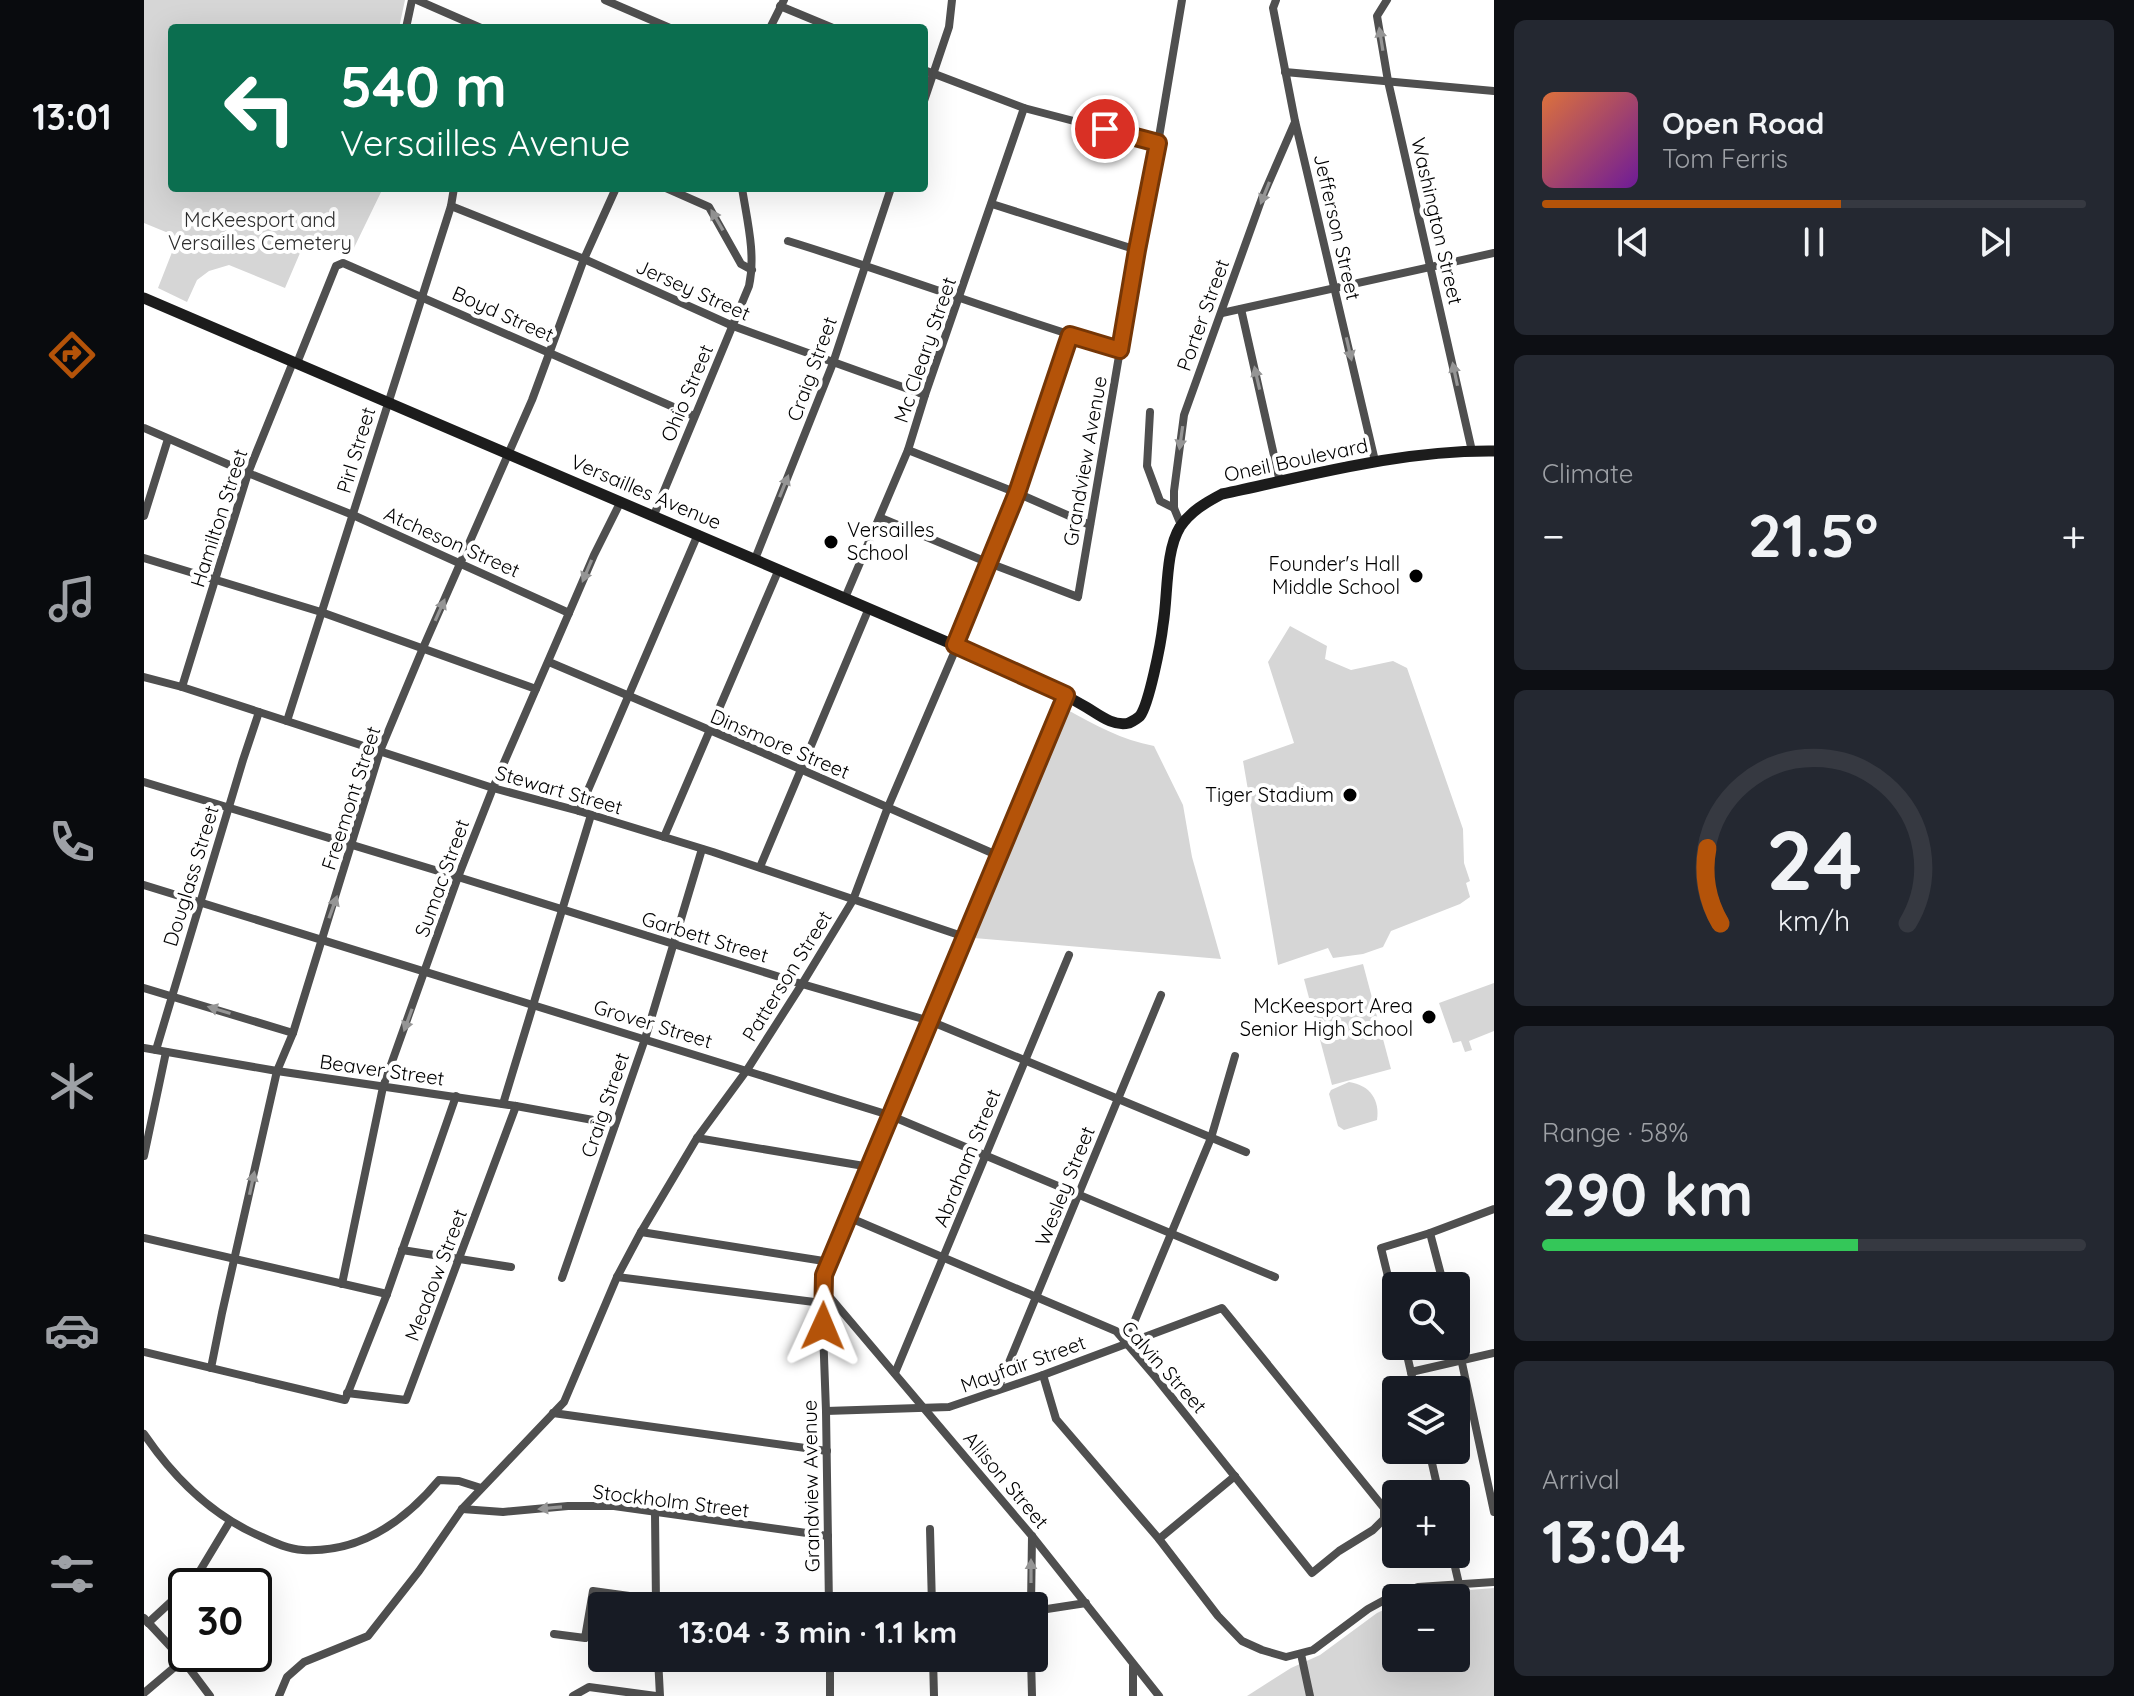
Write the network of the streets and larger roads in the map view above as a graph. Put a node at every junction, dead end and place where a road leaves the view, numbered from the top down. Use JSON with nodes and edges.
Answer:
{"nodes":[{"id":1,"x":414,"y":0,"type":"edge"},
{"id":2,"x":605,"y":0,"type":"edge"},
{"id":3,"x":952,"y":0,"type":"edge"},
{"id":4,"x":1182,"y":0,"type":"edge"},
{"id":5,"x":1276,"y":0,"type":"edge"},
{"id":6,"x":1387,"y":0,"type":"edge"},
{"id":7,"x":782,"y":3,"type":"edge"},
{"id":8,"x":407,"y":24,"type":"edge"},
{"id":9,"x":471,"y":24,"type":"edge"},
{"id":10,"x":661,"y":24,"type":"edge"},
{"id":11,"x":772,"y":24,"type":"edge"},
{"id":12,"x":825,"y":24,"type":"edge"},
{"id":13,"x":928,"y":72,"type":"edge"},
{"id":14,"x":1285,"y":72,"type":"junction"},
{"id":15,"x":934,"y":75,"type":"junction"},
{"id":16,"x":1388,"y":81,"type":"junction"},
{"id":17,"x":928,"y":91,"type":"edge"},
{"id":18,"x":1494,"y":91,"type":"edge"},
{"id":19,"x":1024,"y":108,"type":"junction"},
{"id":20,"x":1295,"y":121,"type":"junction"},
{"id":21,"x":1158,"y":143,"type":"junction"},
{"id":22,"x":453,"y":192,"type":"edge"},
{"id":23,"x":614,"y":192,"type":"edge"},
{"id":24,"x":675,"y":192,"type":"edge"},
{"id":25,"x":743,"y":192,"type":"edge"},
{"id":26,"x":890,"y":192,"type":"edge"},
{"id":27,"x":992,"y":204,"type":"junction"},
{"id":28,"x":451,"y":206,"type":"junction"},
{"id":29,"x":788,"y":241,"type":"dead end"},
{"id":30,"x":1137,"y":250,"type":"junction"},
{"id":31,"x":1494,"y":253,"type":"edge"},
{"id":32,"x":584,"y":259,"type":"junction"},
{"id":33,"x":865,"y":265,"type":"junction"},
{"id":34,"x":1431,"y":267,"type":"junction"},
{"id":35,"x":752,"y":270,"type":"junction"},
{"id":36,"x":1336,"y":289,"type":"junction"},
{"id":37,"x":422,"y":297,"type":"junction"},
{"id":38,"x":960,"y":297,"type":"junction"},
{"id":39,"x":144,"y":298,"type":"edge"},
{"id":40,"x":321,"y":304,"type":"joint"},
{"id":41,"x":1241,"y":309,"type":"junction"},
{"id":42,"x":1222,"y":313,"type":"junction"},
{"id":43,"x":733,"y":326,"type":"junction"},
{"id":44,"x":1070,"y":335,"type":"junction"},
{"id":45,"x":1120,"y":350,"type":"junction"},
{"id":46,"x":551,"y":353,"type":"junction"},
{"id":47,"x":295,"y":362,"type":"junction"},
{"id":48,"x":833,"y":363,"type":"junction"},
{"id":49,"x":925,"y":395,"type":"junction"},
{"id":50,"x":388,"y":401,"type":"junction"},
{"id":51,"x":1150,"y":412,"type":"dead end"},
{"id":52,"x":694,"y":416,"type":"junction"},
{"id":53,"x":144,"y":428,"type":"edge"},
{"id":54,"x":168,"y":439,"type":"junction"},
{"id":55,"x":908,"y":450,"type":"junction"},
{"id":56,"x":1472,"y":451,"type":"junction"},
{"id":57,"x":1494,"y":451,"type":"edge"},
{"id":58,"x":509,"y":453,"type":"junction"},
{"id":59,"x":1375,"y":461,"type":"junction"},
{"id":60,"x":248,"y":473,"type":"junction"},
{"id":61,"x":1280,"y":482,"type":"junction"},
{"id":62,"x":1017,"y":493,"type":"junction"},
{"id":63,"x":621,"y":501,"type":"junction"},
{"id":64,"x":1174,"y":508,"type":"junction"},
{"id":65,"x":353,"y":515,"type":"junction"},
{"id":66,"x":654,"y":515,"type":"junction"},
{"id":67,"x":144,"y":516,"type":"edge"},
{"id":68,"x":881,"y":518,"type":"junction"},
{"id":69,"x":1090,"y":525,"type":"junction"},
{"id":70,"x":1181,"y":525,"type":"junction"},
{"id":71,"x":698,"y":534,"type":"junction"},
{"id":72,"x":144,"y":558,"type":"edge"},
{"id":73,"x":755,"y":559,"type":"junction"},
{"id":74,"x":461,"y":563,"type":"junction"},
{"id":75,"x":989,"y":563,"type":"junction"},
{"id":76,"x":779,"y":569,"type":"junction"},
{"id":77,"x":215,"y":580,"type":"junction"},
{"id":78,"x":845,"y":598,"type":"junction"},
{"id":79,"x":869,"y":608,"type":"junction"},
{"id":80,"x":321,"y":612,"type":"junction"},
{"id":81,"x":569,"y":613,"type":"junction"},
{"id":82,"x":955,"y":645,"type":"junction"},
{"id":83,"x":423,"y":648,"type":"junction"},
{"id":84,"x":549,"y":662,"type":"junction"},
{"id":85,"x":144,"y":677,"type":"edge"},
{"id":86,"x":182,"y":687,"type":"junction"},
{"id":87,"x":536,"y":689,"type":"junction"},
{"id":88,"x":1066,"y":695,"type":"junction"},
{"id":89,"x":628,"y":697,"type":"junction"},
{"id":90,"x":259,"y":712,"type":"junction"},
{"id":91,"x":287,"y":721,"type":"junction"},
{"id":92,"x":709,"y":730,"type":"junction"},
{"id":93,"x":380,"y":751,"type":"junction"},
{"id":94,"x":800,"y":769,"type":"junction"},
{"id":95,"x":144,"y":782,"type":"edge"},
{"id":96,"x":493,"y":788,"type":"junction"},
{"id":97,"x":888,"y":807,"type":"junction"},
{"id":98,"x":229,"y":808,"type":"junction"},
{"id":99,"x":579,"y":811,"type":"junction"},
{"id":100,"x":591,"y":815,"type":"junction"},
{"id":101,"x":664,"y":837,"type":"junction"},
{"id":102,"x":350,"y":845,"type":"junction"},
{"id":103,"x":702,"y":849,"type":"junction"},
{"id":104,"x":999,"y":856,"type":"junction"},
{"id":105,"x":760,"y":867,"type":"junction"},
{"id":106,"x":458,"y":877,"type":"junction"},
{"id":107,"x":144,"y":885,"type":"edge"},
{"id":108,"x":853,"y":900,"type":"junction"},
{"id":109,"x":201,"y":903,"type":"junction"},
{"id":110,"x":563,"y":910,"type":"junction"},
{"id":111,"x":965,"y":937,"type":"junction"},
{"id":112,"x":321,"y":939,"type":"junction"},
{"id":113,"x":672,"y":944,"type":"junction"},
{"id":114,"x":1069,"y":955,"type":"dead end"},
{"id":115,"x":426,"y":972,"type":"junction"},
{"id":116,"x":802,"y":984,"type":"junction"},
{"id":117,"x":144,"y":988,"type":"edge"},
{"id":118,"x":1161,"y":995,"type":"dead end"},
{"id":119,"x":172,"y":996,"type":"junction"},
{"id":120,"x":532,"y":1005,"type":"junction"},
{"id":121,"x":930,"y":1021,"type":"junction"},
{"id":122,"x":293,"y":1033,"type":"junction"},
{"id":123,"x":645,"y":1039,"type":"junction"},
{"id":124,"x":144,"y":1048,"type":"edge"},
{"id":125,"x":156,"y":1050,"type":"junction"},
{"id":126,"x":166,"y":1052,"type":"junction"},
{"id":127,"x":1235,"y":1056,"type":"dead end"},
{"id":128,"x":1025,"y":1060,"type":"junction"},
{"id":129,"x":747,"y":1070,"type":"junction"},
{"id":130,"x":277,"y":1071,"type":"junction"},
{"id":131,"x":383,"y":1087,"type":"junction"},
{"id":132,"x":456,"y":1096,"type":"junction"},
{"id":133,"x":1118,"y":1099,"type":"junction"},
{"id":134,"x":503,"y":1104,"type":"junction"},
{"id":135,"x":516,"y":1106,"type":"junction"},
{"id":136,"x":889,"y":1115,"type":"junction"},
{"id":137,"x":615,"y":1124,"type":"junction"},
{"id":138,"x":697,"y":1138,"type":"junction"},
{"id":139,"x":1211,"y":1138,"type":"junction"},
{"id":140,"x":1246,"y":1152,"type":"dead end"},
{"id":141,"x":985,"y":1155,"type":"junction"},
{"id":142,"x":144,"y":1156,"type":"edge"},
{"id":143,"x":870,"y":1167,"type":"junction"},
{"id":144,"x":1079,"y":1193,"type":"junction"},
{"id":145,"x":1494,"y":1209,"type":"edge"},
{"id":146,"x":848,"y":1217,"type":"junction"},
{"id":147,"x":641,"y":1232,"type":"junction"},
{"id":148,"x":1171,"y":1232,"type":"junction"},
{"id":149,"x":1430,"y":1233,"type":"junction"},
{"id":150,"x":144,"y":1238,"type":"edge"},
{"id":151,"x":402,"y":1250,"type":"junction"},
{"id":152,"x":235,"y":1259,"type":"junction"},
{"id":153,"x":943,"y":1259,"type":"junction"},
{"id":154,"x":460,"y":1260,"type":"junction"},
{"id":155,"x":830,"y":1262,"type":"junction"},
{"id":156,"x":511,"y":1267,"type":"dead end"},
{"id":157,"x":1387,"y":1272,"type":"edge"},
{"id":158,"x":1440,"y":1272,"type":"edge"},
{"id":159,"x":617,"y":1277,"type":"junction"},
{"id":160,"x":1275,"y":1277,"type":"dead end"},
{"id":161,"x":562,"y":1278,"type":"dead end"},
{"id":162,"x":342,"y":1284,"type":"junction"},
{"id":163,"x":823,"y":1289,"type":"junction"},
{"id":164,"x":387,"y":1294,"type":"junction"},
{"id":165,"x":1036,"y":1299,"type":"junction"},
{"id":166,"x":822,"y":1303,"type":"junction"},
{"id":167,"x":1125,"y":1344,"type":"junction"},
{"id":168,"x":144,"y":1352,"type":"edge"},
{"id":169,"x":1494,"y":1353,"type":"edge"},
{"id":170,"x":1470,"y":1358,"type":"edge"},
{"id":171,"x":1408,"y":1360,"type":"edge"},
{"id":172,"x":1458,"y":1360,"type":"edge"},
{"id":173,"x":1462,"y":1360,"type":"edge"},
{"id":174,"x":211,"y":1368,"type":"junction"},
{"id":175,"x":1411,"y":1372,"type":"junction"},
{"id":176,"x":895,"y":1373,"type":"junction"},
{"id":177,"x":1043,"y":1375,"type":"junction"},
{"id":178,"x":1412,"y":1376,"type":"edge"},
{"id":179,"x":998,"y":1389,"type":"junction"},
{"id":180,"x":346,"y":1397,"type":"junction"},
{"id":181,"x":926,"y":1408,"type":"junction"},
{"id":182,"x":826,"y":1411,"type":"junction"},
{"id":183,"x":553,"y":1413,"type":"junction"},
{"id":184,"x":144,"y":1434,"type":"edge"},
{"id":185,"x":827,"y":1451,"type":"junction"},
{"id":186,"x":1235,"y":1476,"type":"junction"},
{"id":187,"x":481,"y":1488,"type":"junction"},
{"id":188,"x":462,"y":1509,"type":"junction"},
{"id":189,"x":1494,"y":1512,"type":"edge"},
{"id":190,"x":655,"y":1513,"type":"junction"},
{"id":191,"x":230,"y":1521,"type":"junction"},
{"id":192,"x":930,"y":1529,"type":"dead end"},
{"id":193,"x":828,"y":1536,"type":"junction"},
{"id":194,"x":1032,"y":1536,"type":"junction"},
{"id":195,"x":1159,"y":1539,"type":"junction"},
{"id":196,"x":202,"y":1568,"type":"edge"},
{"id":197,"x":1455,"y":1568,"type":"edge"},
{"id":198,"x":1312,"y":1573,"type":"joint"},
{"id":199,"x":1494,"y":1582,"type":"edge"},
{"id":200,"x":1459,"y":1584,"type":"joint"},
{"id":201,"x":656,"y":1592,"type":"edge"},
{"id":202,"x":829,"y":1592,"type":"edge"},
{"id":203,"x":932,"y":1592,"type":"edge"},
{"id":204,"x":1032,"y":1592,"type":"edge"},
{"id":205,"x":1382,"y":1601,"type":"edge"},
{"id":206,"x":168,"y":1602,"type":"edge"},
{"id":207,"x":1086,"y":1603,"type":"junction"},
{"id":208,"x":1048,"y":1607,"type":"edge"},
{"id":209,"x":146,"y":1620,"type":"edge"},
{"id":210,"x":588,"y":1620,"type":"edge"},
{"id":211,"x":554,"y":1634,"type":"dead end"},
{"id":212,"x":168,"y":1644,"type":"edge"},
{"id":213,"x":1301,"y":1654,"type":"junction"},
{"id":214,"x":1133,"y":1666,"type":"junction"},
{"id":215,"x":169,"y":1672,"type":"edge"},
{"id":216,"x":192,"y":1672,"type":"edge"},
{"id":217,"x":658,"y":1672,"type":"edge"},
{"id":218,"x":830,"y":1672,"type":"edge"},
{"id":219,"x":933,"y":1672,"type":"edge"},
{"id":220,"x":1031,"y":1672,"type":"edge"},
{"id":221,"x":144,"y":1693,"type":"edge"},
{"id":222,"x":640,"y":1695,"type":"edge"},
{"id":223,"x":210,"y":1696,"type":"edge"},
{"id":224,"x":279,"y":1696,"type":"edge"},
{"id":225,"x":573,"y":1696,"type":"edge"},
{"id":226,"x":658,"y":1696,"type":"edge"},
{"id":227,"x":830,"y":1696,"type":"edge"},
{"id":228,"x":934,"y":1696,"type":"edge"},
{"id":229,"x":1032,"y":1696,"type":"edge"},
{"id":230,"x":1133,"y":1696,"type":"edge"},
{"id":231,"x":1159,"y":1696,"type":"edge"},
{"id":232,"x":1310,"y":1696,"type":"edge"}],
"edges":[{"from":1,"to":8,"type":"street"},
{"from":1,"to":9,"type":"street"},
{"from":2,"to":10,"type":"street"},
{"from":3,"to":15,"type":"street"},
{"from":4,"to":21,"type":"street","name":"Grandview Avenue"},
{"from":5,"to":14,"type":"street","name":"Jefferson Street"},
{"from":16,"to":6,"type":"street","name":"Washington Street","one_way":true},
{"from":7,"to":11,"type":"street"},
{"from":7,"to":12,"type":"street"},
{"from":13,"to":15,"type":"street"},
{"from":14,"to":16,"type":"street"},
{"from":14,"to":20,"type":"street","name":"Jefferson Street"},
{"from":15,"to":17,"type":"street"},
{"from":15,"to":19,"type":"street"},
{"from":16,"to":18,"type":"street"},
{"from":16,"to":34,"type":"street","name":"Washington Street"},
{"from":19,"to":21,"type":"street"},
{"from":19,"to":27,"type":"street","name":"Mc Cleary Street"},
{"from":20,"to":36,"type":"street","name":"Jefferson Street"},
{"from":20,"to":42,"type":"street","name":"Porter Street","one_way":true},
{"from":21,"to":30,"type":"street","name":"Grandview Avenue"},
{"from":22,"to":28,"type":"street","name":"Pirl Street"},
{"from":23,"to":32,"type":"street","name":"Freemont Street"},
{"from":35,"to":24,"type":"street","one_way":true},
{"from":25,"to":35,"type":"street","name":"Ohio Street"},
{"from":26,"to":33,"type":"street","name":"Craig Street"},
{"from":27,"to":30,"type":"street"},
{"from":27,"to":38,"type":"street","name":"Mc Cleary Street"},
{"from":28,"to":32,"type":"street","name":"Jersey Street"},
{"from":28,"to":37,"type":"street","name":"Pirl Street"},
{"from":29,"to":33,"type":"street"},
{"from":30,"to":45,"type":"street","name":"Grandview Avenue"},
{"from":31,"to":34,"type":"street"},
{"from":32,"to":43,"type":"street","name":"Jersey Street"},
{"from":32,"to":46,"type":"street","name":"Freemont Street"},
{"from":33,"to":38,"type":"street"},
{"from":33,"to":48,"type":"street","name":"Craig Street"},
{"from":34,"to":36,"type":"street"},
{"from":56,"to":34,"type":"street","name":"Washington Street","one_way":true},
{"from":35,"to":43,"type":"street","name":"Ohio Street"},
{"from":36,"to":41,"type":"street"},
{"from":36,"to":59,"type":"street","name":"Jefferson Street","one_way":true},
{"from":37,"to":40,"type":"street","name":"Boyd Street"},
{"from":37,"to":46,"type":"street","name":"Boyd Street"},
{"from":37,"to":50,"type":"street","name":"Pirl Street"},
{"from":38,"to":44,"type":"street"},
{"from":38,"to":49,"type":"street","name":"Mc Cleary Street"},
{"from":39,"to":47,"type":"street","name":"Versailles Avenue"},
{"from":40,"to":47,"type":"street","name":"Hamilton Street"},
{"from":41,"to":42,"type":"street"},
{"from":61,"to":41,"type":"street","one_way":true},
{"from":42,"to":64,"type":"street","name":"Porter Street","one_way":true},
{"from":43,"to":48,"type":"street","name":"Jersey Street"},
{"from":43,"to":52,"type":"street","name":"Ohio Street"},
{"from":44,"to":45,"type":"street"},
{"from":44,"to":62,"type":"street","name":"Patterson Street"},
{"from":45,"to":69,"type":"street","name":"Grandview Avenue"},
{"from":46,"to":52,"type":"street","name":"Boyd Street"},
{"from":46,"to":58,"type":"street","name":"Freemont Street"},
{"from":47,"to":50,"type":"street","name":"Versailles Avenue"},
{"from":47,"to":60,"type":"street","name":"Hamilton Street"},
{"from":48,"to":49,"type":"street","name":"Jersey Street"},
{"from":73,"to":48,"type":"street","name":"Craig Street","one_way":true},
{"from":49,"to":55,"type":"street","name":"Mc Cleary Street"},
{"from":50,"to":58,"type":"street","name":"Versailles Avenue"},
{"from":50,"to":65,"type":"street","name":"Pirl Street"},
{"from":51,"to":64,"type":"street"},
{"from":52,"to":66,"type":"street","name":"Ohio Street"},
{"from":53,"to":54,"type":"street","name":"Atcheson Street"},
{"from":54,"to":60,"type":"street","name":"Atcheson Street"},
{"from":54,"to":67,"type":"street"},
{"from":55,"to":62,"type":"street"},
{"from":55,"to":68,"type":"street","name":"Mc Cleary Street"},
{"from":56,"to":57,"type":"street","name":"Oneil Boulevard"},
{"from":56,"to":59,"type":"street","name":"Oneil Boulevard"},
{"from":58,"to":63,"type":"street","name":"Versailles Avenue"},
{"from":58,"to":74,"type":"street","name":"Freemont Street"},
{"from":59,"to":61,"type":"street","name":"Oneil Boulevard"},
{"from":60,"to":65,"type":"street","name":"Atcheson Street"},
{"from":60,"to":77,"type":"street","name":"Hamilton Street"},
{"from":61,"to":70,"type":"street","name":"Oneil Boulevard"},
{"from":62,"to":69,"type":"street"},
{"from":62,"to":75,"type":"street","name":"Patterson Street"},
{"from":63,"to":66,"type":"street","name":"Versailles Avenue"},
{"from":63,"to":81,"type":"street","name":"Sumac Street","one_way":true},
{"from":64,"to":70,"type":"street","name":"Porter Street"},
{"from":65,"to":74,"type":"street","name":"Atcheson Street"},
{"from":65,"to":80,"type":"street","name":"Pirl Street"},
{"from":66,"to":71,"type":"street","name":"Versailles Avenue"},
{"from":68,"to":75,"type":"street"},
{"from":68,"to":78,"type":"street","name":"Mc Cleary Street"},
{"from":69,"to":75,"type":"street","name":"Grandview Avenue"},
{"from":70,"to":88,"type":"street","name":"Versailles Avenue"},
{"from":71,"to":73,"type":"street","name":"Versailles Avenue"},
{"from":71,"to":89,"type":"street"},
{"from":72,"to":77,"type":"street"},
{"from":73,"to":76,"type":"street","name":"Versailles Avenue"},
{"from":74,"to":81,"type":"street","name":"Atcheson Street"},
{"from":83,"to":74,"type":"street","name":"Freemont Street","one_way":true},
{"from":75,"to":82,"type":"street","name":"Patterson Street"},
{"from":76,"to":78,"type":"street","name":"Versailles Avenue"},
{"from":76,"to":92,"type":"street"},
{"from":77,"to":80,"type":"street"},
{"from":77,"to":86,"type":"street","name":"Hamilton Street"},
{"from":78,"to":79,"type":"street","name":"Versailles Avenue"},
{"from":79,"to":82,"type":"street","name":"Versailles Avenue"},
{"from":79,"to":94,"type":"street"},
{"from":80,"to":83,"type":"street"},
{"from":80,"to":91,"type":"street","name":"Pirl Street"},
{"from":81,"to":84,"type":"street","name":"Sumac Street"},
{"from":82,"to":88,"type":"street","name":"Versailles Avenue"},
{"from":82,"to":97,"type":"street","name":"Patterson Street"},
{"from":83,"to":87,"type":"street"},
{"from":83,"to":93,"type":"street","name":"Freemont Street"},
{"from":84,"to":87,"type":"street","name":"Sumac Street"},
{"from":84,"to":89,"type":"street","name":"Dinsmore Street"},
{"from":85,"to":86,"type":"street","name":"Stewart Street"},
{"from":86,"to":90,"type":"street","name":"Stewart Street"},
{"from":87,"to":96,"type":"street","name":"Sumac Street"},
{"from":88,"to":104,"type":"street","name":"Grandview Avenue"},
{"from":89,"to":92,"type":"street","name":"Dinsmore Street"},
{"from":89,"to":99,"type":"street"},
{"from":90,"to":91,"type":"street","name":"Stewart Street"},
{"from":90,"to":98,"type":"street","name":"Douglass Street"},
{"from":91,"to":93,"type":"street","name":"Stewart Street"},
{"from":92,"to":94,"type":"street","name":"Dinsmore Street"},
{"from":92,"to":101,"type":"street"},
{"from":93,"to":96,"type":"street","name":"Stewart Street"},
{"from":93,"to":102,"type":"street","name":"Freemont Street"},
{"from":94,"to":97,"type":"street","name":"Dinsmore Street"},
{"from":94,"to":105,"type":"street"},
{"from":95,"to":98,"type":"street","name":"Garbett Street"},
{"from":96,"to":99,"type":"street","name":"Stewart Street"},
{"from":96,"to":106,"type":"street","name":"Sumac Street"},
{"from":97,"to":104,"type":"street","name":"Dinsmore Street"},
{"from":97,"to":108,"type":"street","name":"Patterson Street"},
{"from":98,"to":102,"type":"street","name":"Garbett Street"},
{"from":98,"to":109,"type":"street","name":"Douglass Street"},
{"from":99,"to":100,"type":"street","name":"Stewart Street"},
{"from":100,"to":101,"type":"street","name":"Stewart Street"},
{"from":100,"to":110,"type":"street"},
{"from":101,"to":103,"type":"street","name":"Stewart Street"},
{"from":102,"to":106,"type":"street","name":"Garbett Street"},
{"from":112,"to":102,"type":"street","name":"Freemont Street","one_way":true},
{"from":103,"to":105,"type":"street","name":"Stewart Street"},
{"from":103,"to":113,"type":"street","name":"Craig Street"},
{"from":104,"to":111,"type":"street","name":"Grandview Avenue"},
{"from":105,"to":108,"type":"street","name":"Stewart Street"},
{"from":106,"to":110,"type":"street","name":"Garbett Street"},
{"from":106,"to":115,"type":"street","name":"Sumac Street"},
{"from":107,"to":109,"type":"street","name":"Grover Street"},
{"from":108,"to":111,"type":"street","name":"Stewart Street"},
{"from":108,"to":116,"type":"street","name":"Patterson Street"},
{"from":109,"to":112,"type":"street","name":"Grover Street"},
{"from":109,"to":119,"type":"street","name":"Douglass Street"},
{"from":110,"to":113,"type":"street","name":"Garbett Street"},
{"from":110,"to":120,"type":"street"},
{"from":111,"to":121,"type":"street","name":"Grandview Avenue"},
{"from":112,"to":115,"type":"street","name":"Grover Street"},
{"from":112,"to":122,"type":"street","name":"Freemont Street"},
{"from":113,"to":116,"type":"street","name":"Garbett Street"},
{"from":113,"to":123,"type":"street","name":"Craig Street"},
{"from":114,"to":128,"type":"street","name":"Abraham Street"},
{"from":115,"to":120,"type":"street","name":"Grover Street"},
{"from":115,"to":131,"type":"street","name":"Sumac Street","one_way":true},
{"from":116,"to":121,"type":"street","name":"Garbett Street"},
{"from":116,"to":129,"type":"street","name":"Patterson Street"},
{"from":117,"to":119,"type":"street"},
{"from":118,"to":133,"type":"street","name":"Wesley Street"},
{"from":122,"to":119,"type":"street","one_way":true},
{"from":119,"to":125,"type":"street","name":"Douglass Street"},
{"from":120,"to":123,"type":"street","name":"Grover Street"},
{"from":120,"to":134,"type":"street"},
{"from":121,"to":128,"type":"street","name":"Garbett Street"},
{"from":121,"to":136,"type":"street","name":"Grandview Avenue"},
{"from":122,"to":130,"type":"street","name":"Freemont Street"},
{"from":123,"to":129,"type":"street","name":"Grover Street"},
{"from":123,"to":137,"type":"street","name":"Craig Street"},
{"from":124,"to":125,"type":"street","name":"Beaver Street"},
{"from":125,"to":126,"type":"street","name":"Beaver Street"},
{"from":126,"to":130,"type":"street","name":"Beaver Street"},
{"from":126,"to":142,"type":"street"},
{"from":127,"to":139,"type":"street"},
{"from":128,"to":133,"type":"street","name":"Garbett Street"},
{"from":128,"to":141,"type":"street","name":"Abraham Street"},
{"from":129,"to":136,"type":"street","name":"Grover Street"},
{"from":129,"to":138,"type":"street","name":"Patterson Street"},
{"from":130,"to":131,"type":"street","name":"Beaver Street"},
{"from":152,"to":130,"type":"street","name":"Freemont Street","one_way":true},
{"from":131,"to":132,"type":"street","name":"Beaver Street"},
{"from":131,"to":162,"type":"street","name":"Sumac Street"},
{"from":132,"to":134,"type":"street","name":"Beaver Street"},
{"from":132,"to":151,"type":"street"},
{"from":133,"to":139,"type":"street","name":"Garbett Street"},
{"from":133,"to":144,"type":"street","name":"Wesley Street"},
{"from":134,"to":135,"type":"street","name":"Beaver Street"},
{"from":135,"to":137,"type":"street","name":"Beaver Street"},
{"from":135,"to":154,"type":"street","name":"Meadow Street"},
{"from":136,"to":141,"type":"street","name":"Grover Street"},
{"from":136,"to":143,"type":"street","name":"Grandview Avenue"},
{"from":137,"to":161,"type":"street","name":"Craig Street"},
{"from":138,"to":143,"type":"street"},
{"from":138,"to":147,"type":"street","name":"Patterson Street"},
{"from":139,"to":140,"type":"street","name":"Garbett Street"},
{"from":139,"to":148,"type":"street"},
{"from":141,"to":144,"type":"street","name":"Grover Street"},
{"from":141,"to":153,"type":"street","name":"Abraham Street"},
{"from":143,"to":146,"type":"street","name":"Grandview Avenue"},
{"from":144,"to":148,"type":"street","name":"Grover Street"},
{"from":144,"to":165,"type":"street","name":"Wesley Street"},
{"from":145,"to":149,"type":"street"},
{"from":146,"to":153,"type":"street","name":"Calvin Street"},
{"from":146,"to":155,"type":"street","name":"Grandview Avenue"},
{"from":147,"to":155,"type":"street"},
{"from":147,"to":159,"type":"street","name":"Patterson Street"},
{"from":148,"to":160,"type":"street","name":"Grover Street"},
{"from":148,"to":167,"type":"street"},
{"from":149,"to":157,"type":"street"},
{"from":149,"to":158,"type":"street"},
{"from":150,"to":152,"type":"street"},
{"from":151,"to":154,"type":"street"},
{"from":151,"to":164,"type":"street"},
{"from":152,"to":162,"type":"street"},
{"from":152,"to":174,"type":"street","name":"Freemont Street"},
{"from":153,"to":165,"type":"street","name":"Calvin Street"},
{"from":153,"to":176,"type":"street","name":"Abraham Street"},
{"from":154,"to":156,"type":"street"},
{"from":154,"to":180,"type":"street","name":"Meadow Street"},
{"from":155,"to":163,"type":"street","name":"Grandview Avenue"},
{"from":159,"to":166,"type":"street"},
{"from":159,"to":183,"type":"street","name":"Patterson Street"},
{"from":162,"to":164,"type":"street"},
{"from":163,"to":166,"type":"street","name":"Grandview Avenue"},
{"from":163,"to":176,"type":"street","name":"Allison Street"},
{"from":164,"to":180,"type":"street"},
{"from":165,"to":167,"type":"street","name":"Calvin Street"},
{"from":165,"to":179,"type":"street","name":"Wesley Street"},
{"from":166,"to":182,"type":"street","name":"Grandview Avenue"},
{"from":167,"to":177,"type":"street","name":"Mayfair Street"},
{"from":167,"to":186,"type":"street","name":"Calvin Street"},
{"from":167,"to":198,"type":"street","name":"Mayfair Street"},
{"from":168,"to":174,"type":"street"},
{"from":169,"to":170,"type":"street"},
{"from":171,"to":175,"type":"street"},
{"from":172,"to":175,"type":"street"},
{"from":173,"to":189,"type":"street"},
{"from":174,"to":180,"type":"street"},
{"from":175,"to":178,"type":"street"},
{"from":176,"to":181,"type":"street","name":"Allison Street"},
{"from":177,"to":179,"type":"street","name":"Mayfair Street"},
{"from":177,"to":195,"type":"street"},
{"from":179,"to":181,"type":"street","name":"Mayfair Street"},
{"from":181,"to":182,"type":"street","name":"Mayfair Street"},
{"from":181,"to":194,"type":"street","name":"Allison Street"},
{"from":182,"to":185,"type":"street","name":"Grandview Avenue"},
{"from":183,"to":185,"type":"street"},
{"from":183,"to":187,"type":"street","name":"Patterson Street"},
{"from":184,"to":191,"type":"street"},
{"from":185,"to":193,"type":"street","name":"Grandview Avenue"},
{"from":186,"to":195,"type":"street"},
{"from":186,"to":198,"type":"street","name":"Calvin Street"},
{"from":187,"to":188,"type":"street","name":"Patterson Street"},
{"from":187,"to":191,"type":"street"},
{"from":190,"to":188,"type":"street","name":"Stockholm Street","one_way":true},
{"from":188,"to":224,"type":"street","name":"Patterson Street"},
{"from":190,"to":193,"type":"street","name":"Stockholm Street"},
{"from":190,"to":201,"type":"street"},
{"from":191,"to":196,"type":"street"},
{"from":192,"to":203,"type":"street"},
{"from":193,"to":202,"type":"street","name":"Grandview Avenue"},
{"from":204,"to":194,"type":"street","one_way":true},
{"from":194,"to":207,"type":"street","name":"Allison Street"},
{"from":195,"to":213,"type":"street"},
{"from":197,"to":200,"type":"street"},
{"from":199,"to":200,"type":"street"},
{"from":205,"to":213,"type":"street"},
{"from":206,"to":209,"type":"street"},
{"from":207,"to":208,"type":"street"},
{"from":207,"to":214,"type":"street","name":"Allison Street"},
{"from":209,"to":212,"type":"street"},
{"from":210,"to":211,"type":"street"},
{"from":213,"to":232,"type":"street"},
{"from":214,"to":230,"type":"street"},
{"from":214,"to":231,"type":"street","name":"Allison Street"},
{"from":215,"to":221,"type":"street"},
{"from":216,"to":223,"type":"street"},
{"from":217,"to":226,"type":"street"},
{"from":218,"to":227,"type":"street"},
{"from":219,"to":228,"type":"street"},
{"from":220,"to":229,"type":"street"},
{"from":222,"to":225,"type":"street"},
{"from":222,"to":226,"type":"street"}]}
